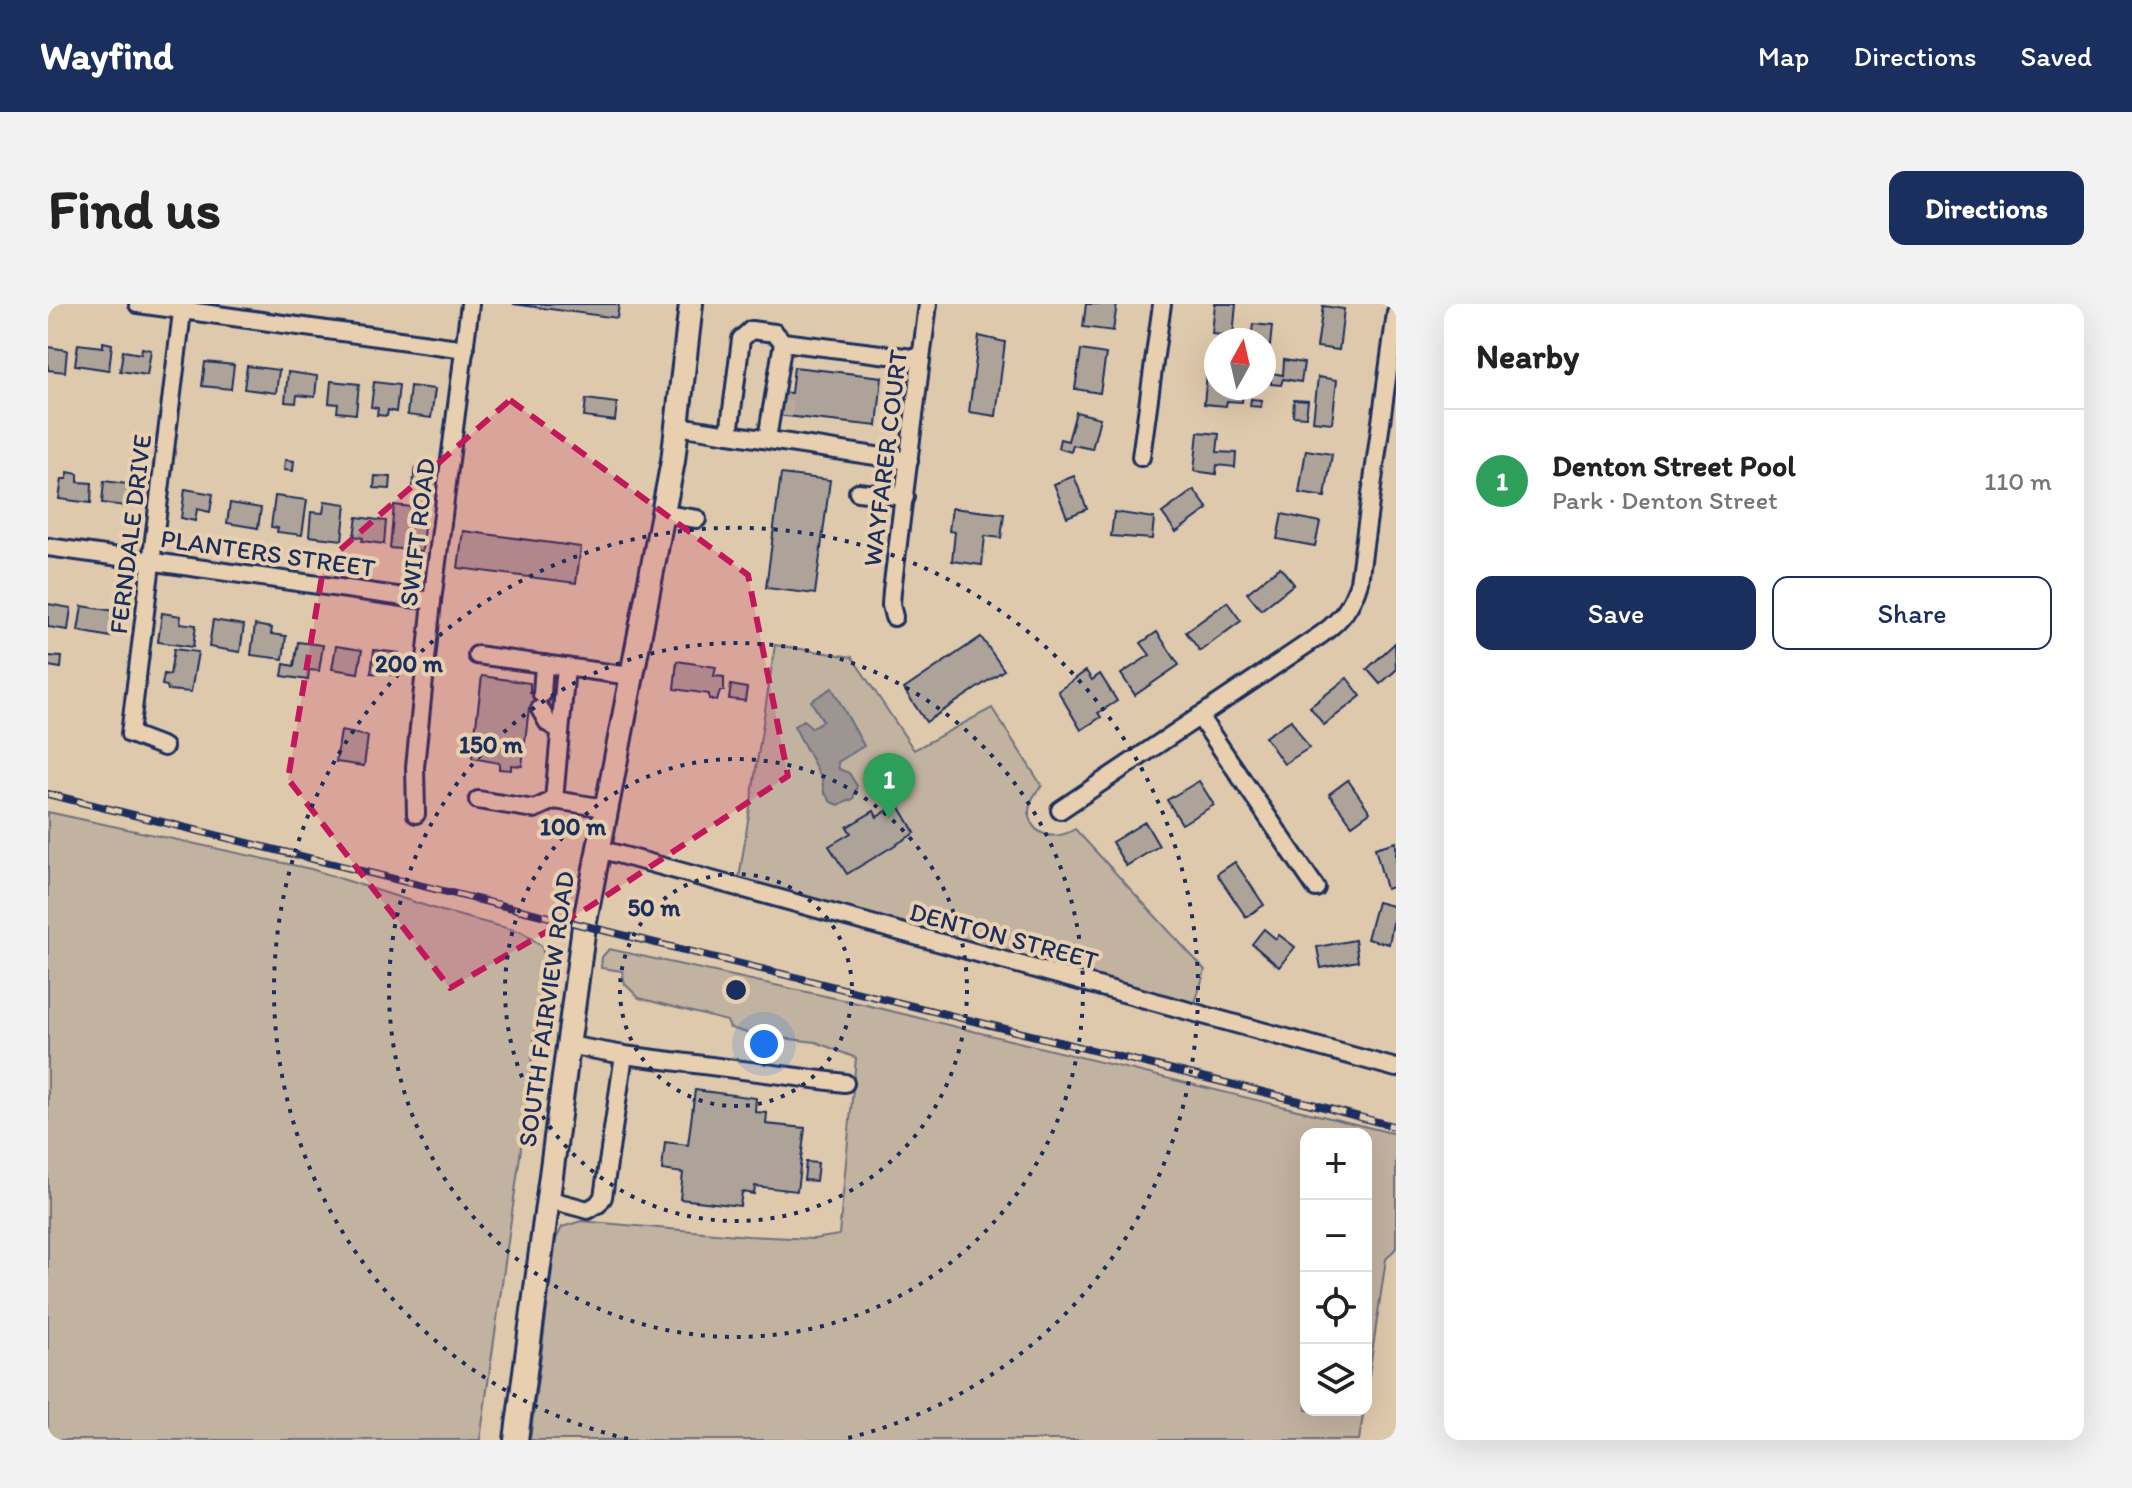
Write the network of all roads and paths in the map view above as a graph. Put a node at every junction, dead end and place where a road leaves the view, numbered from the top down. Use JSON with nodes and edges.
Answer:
{"nodes":[{"id":1,"x":138,"y":304,"type":"edge"},
{"id":2,"x":470,"y":304,"type":"edge"},
{"id":3,"x":691,"y":304,"type":"edge"},
{"id":4,"x":928,"y":304,"type":"edge"},
{"id":5,"x":1162,"y":304,"type":"edge"},
{"id":6,"x":183,"y":307,"type":"edge"},
{"id":7,"x":1396,"y":313,"type":"edge"},
{"id":8,"x":783,"y":342,"type":"junction"},
{"id":9,"x":465,"y":349,"type":"junction"},
{"id":10,"x":921,"y":359,"type":"junction"},
{"id":11,"x":778,"y":374,"type":"junction"},
{"id":12,"x":786,"y":393,"type":"tunnel mouth"},
{"id":13,"x":784,"y":416,"type":"tunnel mouth"},
{"id":14,"x":678,"y":426,"type":"junction"},
{"id":15,"x":729,"y":434,"type":"junction"},
{"id":16,"x":768,"y":436,"type":"junction"},
{"id":17,"x":1141,"y":457,"type":"dead end"},
{"id":18,"x":909,"y":461,"type":"junction"},
{"id":19,"x":858,"y":492,"type":"dead end"},
{"id":20,"x":905,"y":497,"type":"junction"},
{"id":21,"x":664,"y":514,"type":"junction"},
{"id":22,"x":697,"y":519,"type":"dead end"},
{"id":23,"x":48,"y":547,"type":"edge"},
{"id":24,"x":151,"y":560,"type":"junction"},
{"id":25,"x":432,"y":601,"type":"junction"},
{"id":26,"x":894,"y":617,"type":"dead end"},
{"id":27,"x":477,"y":655,"type":"dead end"},
{"id":28,"x":544,"y":664,"type":"junction"},
{"id":29,"x":566,"y":667,"type":"junction"},
{"id":30,"x":631,"y":676,"type":"junction"},
{"id":31,"x":1199,"y":716,"type":"junction"},
{"id":32,"x":560,"y":730,"type":"junction"},
{"id":33,"x":164,"y":747,"type":"dead end"},
{"id":34,"x":478,"y":800,"type":"dead end"},
{"id":35,"x":554,"y":800,"type":"junction"},
{"id":36,"x":606,"y":808,"type":"junction"},
{"id":37,"x":1060,"y":810,"type":"dead end"},
{"id":38,"x":416,"y":814,"type":"dead end"},
{"id":39,"x":599,"y":849,"type":"junction"},
{"id":40,"x":1316,"y":888,"type":"dead end"},
{"id":41,"x":568,"y":1045,"type":"junction"},
{"id":42,"x":624,"y":1055,"type":"junction"},
{"id":43,"x":1396,"y":1068,"type":"edge"},
{"id":44,"x":845,"y":1083,"type":"dead end"},
{"id":45,"x":547,"y":1199,"type":"junction"},
{"id":46,"x":516,"y":1440,"type":"edge"}],
"edges":[{"from":1,"to":6,"type":"street"},
{"from":2,"to":9,"type":"street","name":"SWIFT ROAD"},
{"from":3,"to":14,"type":"main road","name":"SOUTH FAIRVIEW ROAD"},
{"from":4,"to":10,"type":"street","name":"WAYFARER COURT"},
{"from":5,"to":17,"type":"street"},
{"from":6,"to":9,"type":"street"},
{"from":6,"to":24,"type":"street","name":"FERNDALE DRIVE"},
{"from":7,"to":31,"type":"street"},
{"from":8,"to":10,"type":"street"},
{"from":8,"to":11,"type":"street"},
{"from":8,"to":15,"type":"street"},
{"from":9,"to":25,"type":"street","name":"SWIFT ROAD"},
{"from":10,"to":18,"type":"street","name":"WAYFARER COURT"},
{"from":11,"to":12,"type":"street"},
{"from":11,"to":16,"type":"street"},
{"from":13,"to":16,"type":"street"},
{"from":14,"to":15,"type":"street"},
{"from":14,"to":21,"type":"main road","name":"SOUTH FAIRVIEW ROAD"},
{"from":15,"to":16,"type":"street"},
{"from":16,"to":18,"type":"street"},
{"from":18,"to":20,"type":"street","name":"WAYFARER COURT"},
{"from":19,"to":20,"type":"street"},
{"from":20,"to":26,"type":"street","name":"WAYFARER COURT"},
{"from":21,"to":22,"type":"street"},
{"from":21,"to":30,"type":"main road","name":"SOUTH FAIRVIEW ROAD"},
{"from":23,"to":24,"type":"street","name":"PLANTERS STREET"},
{"from":24,"to":25,"type":"street","name":"PLANTERS STREET"},
{"from":24,"to":33,"type":"street","name":"FERNDALE DRIVE"},
{"from":25,"to":38,"type":"street","name":"SWIFT ROAD"},
{"from":27,"to":28,"type":"street"},
{"from":28,"to":29,"type":"street"},
{"from":28,"to":32,"type":"street"},
{"from":29,"to":30,"type":"street"},
{"from":29,"to":32,"type":"street"},
{"from":30,"to":36,"type":"main road","name":"SOUTH FAIRVIEW ROAD"},
{"from":31,"to":37,"type":"street"},
{"from":31,"to":40,"type":"street"},
{"from":32,"to":35,"type":"street"},
{"from":34,"to":35,"type":"street"},
{"from":35,"to":36,"type":"street"},
{"from":36,"to":39,"type":"main road","name":"SOUTH FAIRVIEW ROAD"},
{"from":39,"to":41,"type":"main road","name":"SOUTH FAIRVIEW ROAD"},
{"from":39,"to":43,"type":"street","name":"DENTON STREET"},
{"from":41,"to":42,"type":"street"},
{"from":41,"to":45,"type":"main road","name":"SOUTH FAIRVIEW ROAD"},
{"from":42,"to":44,"type":"street"},
{"from":42,"to":45,"type":"street"},
{"from":45,"to":46,"type":"main road","name":"SOUTH FAIRVIEW ROAD"}]}
